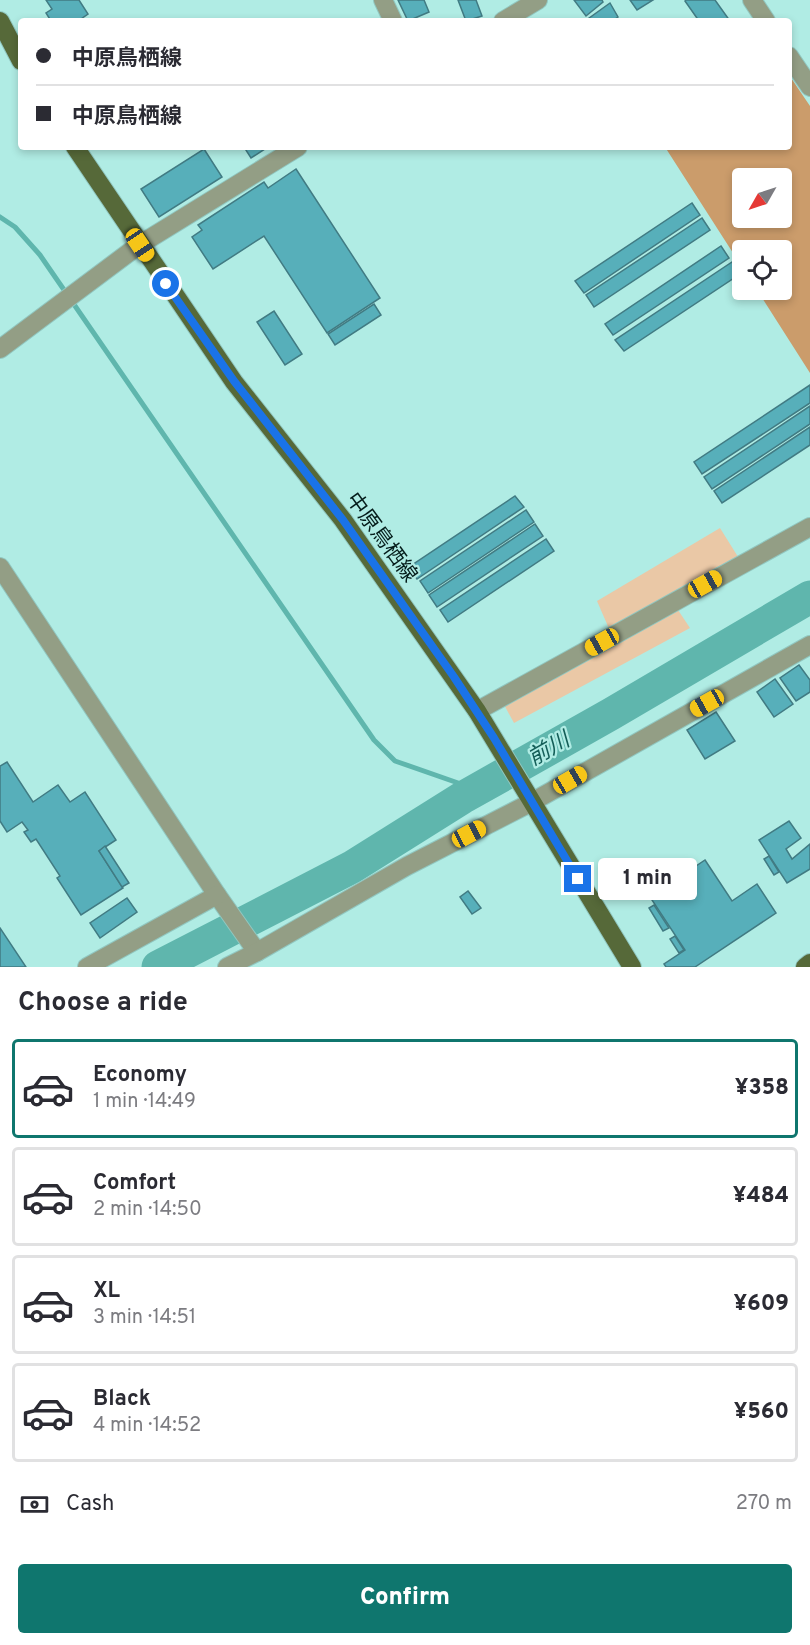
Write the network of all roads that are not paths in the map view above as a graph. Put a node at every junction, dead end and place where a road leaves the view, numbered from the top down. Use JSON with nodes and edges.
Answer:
{"nodes":[{"id":1,"x":383,"y":0,"type":"edge"},
{"id":2,"x":538,"y":0,"type":"edge"},
{"id":3,"x":752,"y":0,"type":"edge"},
{"id":4,"x":392,"y":18,"type":"edge"},
{"id":5,"x":508,"y":18,"type":"edge"},
{"id":6,"x":764,"y":18,"type":"edge"},
{"id":7,"x":0,"y":21,"type":"edge"},
{"id":8,"x":18,"y":55,"type":"edge"},
{"id":9,"x":792,"y":60,"type":"edge"},
{"id":10,"x":810,"y":87,"type":"edge"},
{"id":11,"x":77,"y":150,"type":"edge"},
{"id":12,"x":293,"y":150,"type":"edge"},
{"id":13,"x":140,"y":245,"type":"junction"},
{"id":14,"x":0,"y":349,"type":"edge"},
{"id":15,"x":810,"y":527,"type":"edge"},
{"id":16,"x":0,"y":567,"type":"edge"},
{"id":17,"x":810,"y":645,"type":"edge"},
{"id":18,"x":477,"y":711,"type":"junction"},
{"id":19,"x":529,"y":798,"type":"junction"},
{"id":20,"x":222,"y":902,"type":"junction"},
{"id":21,"x":252,"y":945,"type":"junction"},
{"id":22,"x":810,"y":963,"type":"edge"},
{"id":23,"x":87,"y":967,"type":"edge"},
{"id":24,"x":227,"y":967,"type":"edge"},
{"id":25,"x":632,"y":967,"type":"edge"},
{"id":26,"x":805,"y":967,"type":"edge"}],
"edges":[{"from":1,"to":4,"type":"street"},
{"from":2,"to":5,"type":"street"},
{"from":3,"to":6,"type":"street"},
{"from":7,"to":8,"type":"main road"},
{"from":9,"to":10,"type":"street"},
{"from":11,"to":13,"type":"main road","name":"中原鳥栖線"},
{"from":12,"to":13,"type":"street"},
{"from":13,"to":14,"type":"street"},
{"from":13,"to":18,"type":"main road","name":"中原鳥栖線"},
{"from":15,"to":18,"type":"street"},
{"from":16,"to":20,"type":"street"},
{"from":17,"to":19,"type":"street"},
{"from":18,"to":19,"type":"main road","name":"中原鳥栖線"},
{"from":19,"to":21,"type":"street"},
{"from":19,"to":25,"type":"main road","name":"中原鳥栖線"},
{"from":20,"to":21,"type":"street"},
{"from":20,"to":23,"type":"street"},
{"from":21,"to":24,"type":"street"},
{"from":22,"to":26,"type":"main road"}]}
